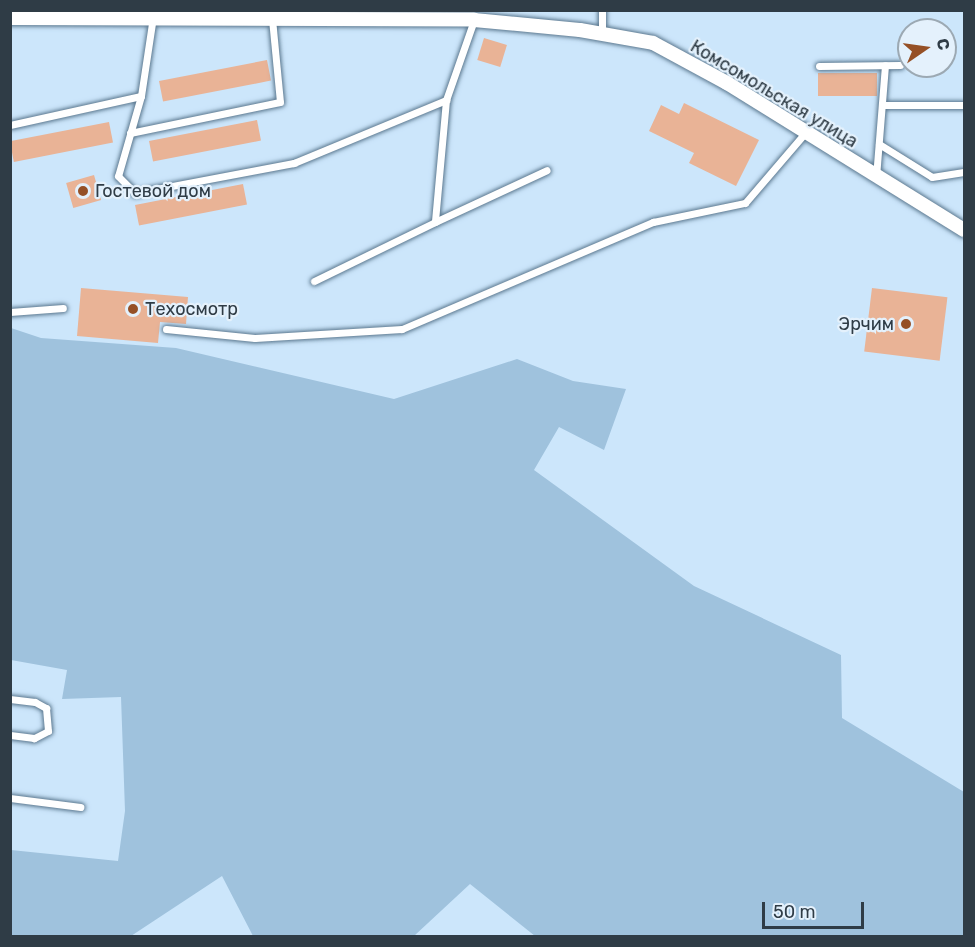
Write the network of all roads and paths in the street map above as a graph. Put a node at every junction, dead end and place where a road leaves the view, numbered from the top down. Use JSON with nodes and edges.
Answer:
{"nodes":[{"id":1,"x":602,"y":10,"type":"edge"},
{"id":2,"x":153,"y":15,"type":"edge"},
{"id":3,"x":317,"y":15,"type":"edge"},
{"id":4,"x":10,"y":18,"type":"edge"},
{"id":5,"x":272,"y":19,"type":"junction"},
{"id":6,"x":474,"y":20,"type":"junction"},
{"id":7,"x":602,"y":34,"type":"junction"},
{"id":8,"x":885,"y":65,"type":"junction"},
{"id":9,"x":897,"y":65,"type":"edge"},
{"id":10,"x":819,"y":66,"type":"dead end"},
{"id":11,"x":141,"y":96,"type":"junction"},
{"id":12,"x":446,"y":100,"type":"junction"},
{"id":13,"x":882,"y":105,"type":"junction"},
{"id":14,"x":964,"y":105,"type":"edge"},
{"id":15,"x":10,"y":125,"type":"edge"},
{"id":16,"x":130,"y":133,"type":"junction"},
{"id":17,"x":806,"y":133,"type":"junction"},
{"id":18,"x":879,"y":144,"type":"junction"},
{"id":19,"x":546,"y":170,"type":"dead end"},
{"id":20,"x":964,"y":172,"type":"edge"},
{"id":21,"x":876,"y":177,"type":"junction"},
{"id":22,"x":435,"y":222,"type":"junction"},
{"id":23,"x":964,"y":230,"type":"edge"},
{"id":24,"x":314,"y":281,"type":"dead end"},
{"id":25,"x":63,"y":308,"type":"dead end"},
{"id":26,"x":10,"y":312,"type":"edge"},
{"id":27,"x":166,"y":329,"type":"dead end"},
{"id":28,"x":10,"y":699,"type":"edge"},
{"id":29,"x":10,"y":735,"type":"edge"},
{"id":30,"x":10,"y":798,"type":"edge"},
{"id":31,"x":80,"y":807,"type":"dead end"}],
"edges":[{"from":1,"to":7,"type":"lane"},
{"from":2,"to":4,"type":"street","name":"Комсомольская улица"},
{"from":2,"to":5,"type":"street","name":"Комсомольская улица"},
{"from":2,"to":11,"type":"lane"},
{"from":3,"to":5,"type":"street","name":"Комсомольская улица"},
{"from":3,"to":6,"type":"street","name":"Комсомольская улица"},
{"from":5,"to":16,"type":"lane"},
{"from":6,"to":7,"type":"street","name":"Комсомольская улица"},
{"from":6,"to":12,"type":"lane"},
{"from":7,"to":17,"type":"street","name":"Комсомольская улица"},
{"from":8,"to":9,"type":"lane"},
{"from":8,"to":10,"type":"lane"},
{"from":8,"to":13,"type":"lane"},
{"from":11,"to":15,"type":"lane"},
{"from":11,"to":16,"type":"lane"},
{"from":12,"to":16,"type":"lane"},
{"from":12,"to":22,"type":"lane"},
{"from":13,"to":14,"type":"lane"},
{"from":13,"to":18,"type":"lane"},
{"from":17,"to":21,"type":"street","name":"Комсомольская улица"},
{"from":17,"to":27,"type":"lane"},
{"from":18,"to":20,"type":"lane"},
{"from":18,"to":21,"type":"lane"},
{"from":19,"to":22,"type":"lane"},
{"from":21,"to":23,"type":"street","name":"Комсомольская улица"},
{"from":22,"to":24,"type":"lane"},
{"from":25,"to":26,"type":"lane"},
{"from":28,"to":29,"type":"lane"},
{"from":30,"to":31,"type":"lane"}]}
